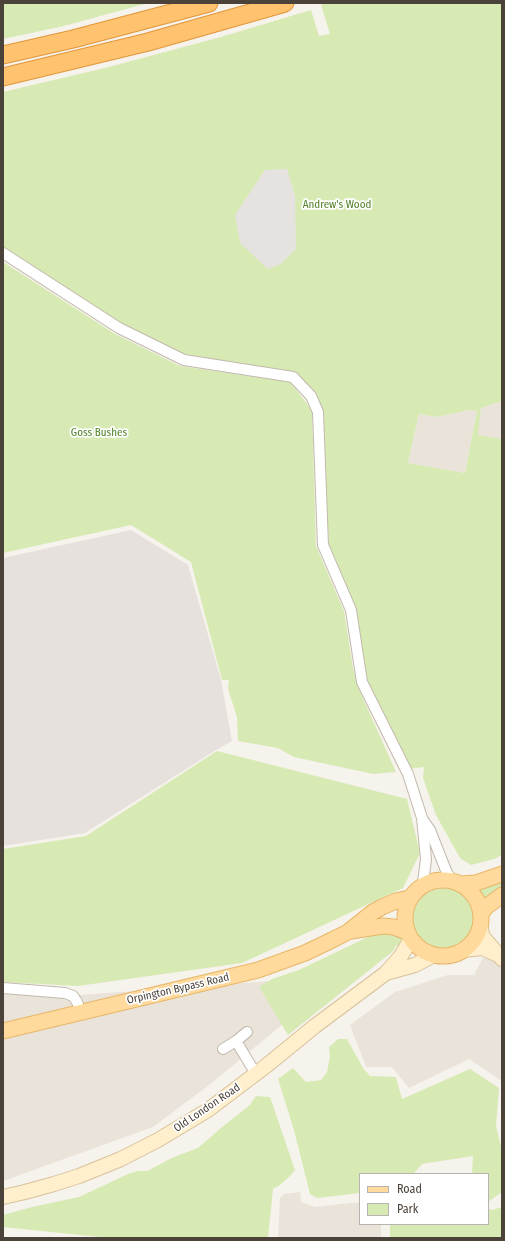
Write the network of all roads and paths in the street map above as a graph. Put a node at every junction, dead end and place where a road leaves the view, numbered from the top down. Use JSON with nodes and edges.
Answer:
{"nodes":[{"id":1,"x":209,"y":3,"type":"edge"},
{"id":2,"x":285,"y":3,"type":"edge"},
{"id":3,"x":3,"y":55,"type":"edge"},
{"id":4,"x":3,"y":77,"type":"edge"},
{"id":5,"x":3,"y":253,"type":"edge"},
{"id":6,"x":422,"y":818,"type":"junction"},
{"id":7,"x":502,"y":874,"type":"edge"},
{"id":8,"x":457,"y":882,"type":"junction"},
{"id":9,"x":423,"y":883,"type":"junction"},
{"id":10,"x":502,"y":895,"type":"edge"},
{"id":11,"x":409,"y":898,"type":"junction"},
{"id":12,"x":480,"y":920,"type":"junction"},
{"id":13,"x":348,"y":932,"type":"junction"},
{"id":14,"x":409,"y":935,"type":"junction"},
{"id":15,"x":463,"y":950,"type":"junction"},
{"id":16,"x":434,"y":955,"type":"junction"},
{"id":17,"x":500,"y":957,"type":"edge"},
{"id":18,"x":386,"y":973,"type":"junction"},
{"id":19,"x":3,"y":988,"type":"edge"},
{"id":20,"x":81,"y":1012,"type":"junction"},
{"id":21,"x":3,"y":1031,"type":"edge"},
{"id":22,"x":247,"y":1032,"type":"dead end"},
{"id":23,"x":236,"y":1041,"type":"junction"},
{"id":24,"x":223,"y":1049,"type":"dead end"},
{"id":25,"x":256,"y":1074,"type":"junction"},
{"id":26,"x":3,"y":1197,"type":"edge"}],
"edges":[{"from":1,"to":3,"type":"highway"},
{"from":2,"to":4,"type":"highway"},
{"from":5,"to":6,"type":"street"},
{"from":6,"to":8,"type":"street"},
{"from":6,"to":9,"type":"street"},
{"from":7,"to":8,"type":"main road"},
{"from":8,"to":9,"type":"main road"},
{"from":8,"to":12,"type":"main road"},
{"from":9,"to":11,"type":"main road"},
{"from":10,"to":12,"type":"main road"},
{"from":11,"to":13,"type":"main road","name":"Orpington Bypass Road"},
{"from":11,"to":14,"type":"main road"},
{"from":12,"to":15,"type":"main road"},
{"from":12,"to":17,"type":"street"},
{"from":13,"to":14,"type":"main road","name":"Orpington Bypass Road"},
{"from":13,"to":20,"type":"main road","name":"Orpington Bypass Road"},
{"from":14,"to":16,"type":"main road"},
{"from":14,"to":18,"type":"street","name":"Old London Road"},
{"from":15,"to":16,"type":"main road"},
{"from":15,"to":17,"type":"street"},
{"from":16,"to":18,"type":"street","name":"Old London Road"},
{"from":18,"to":25,"type":"street","name":"Old London Road"},
{"from":19,"to":20,"type":"street"},
{"from":20,"to":21,"type":"main road","name":"Orpington Bypass Road"},
{"from":22,"to":23,"type":"street"},
{"from":23,"to":24,"type":"street"},
{"from":23,"to":25,"type":"street"},
{"from":25,"to":26,"type":"street","name":"Old London Road"}]}
